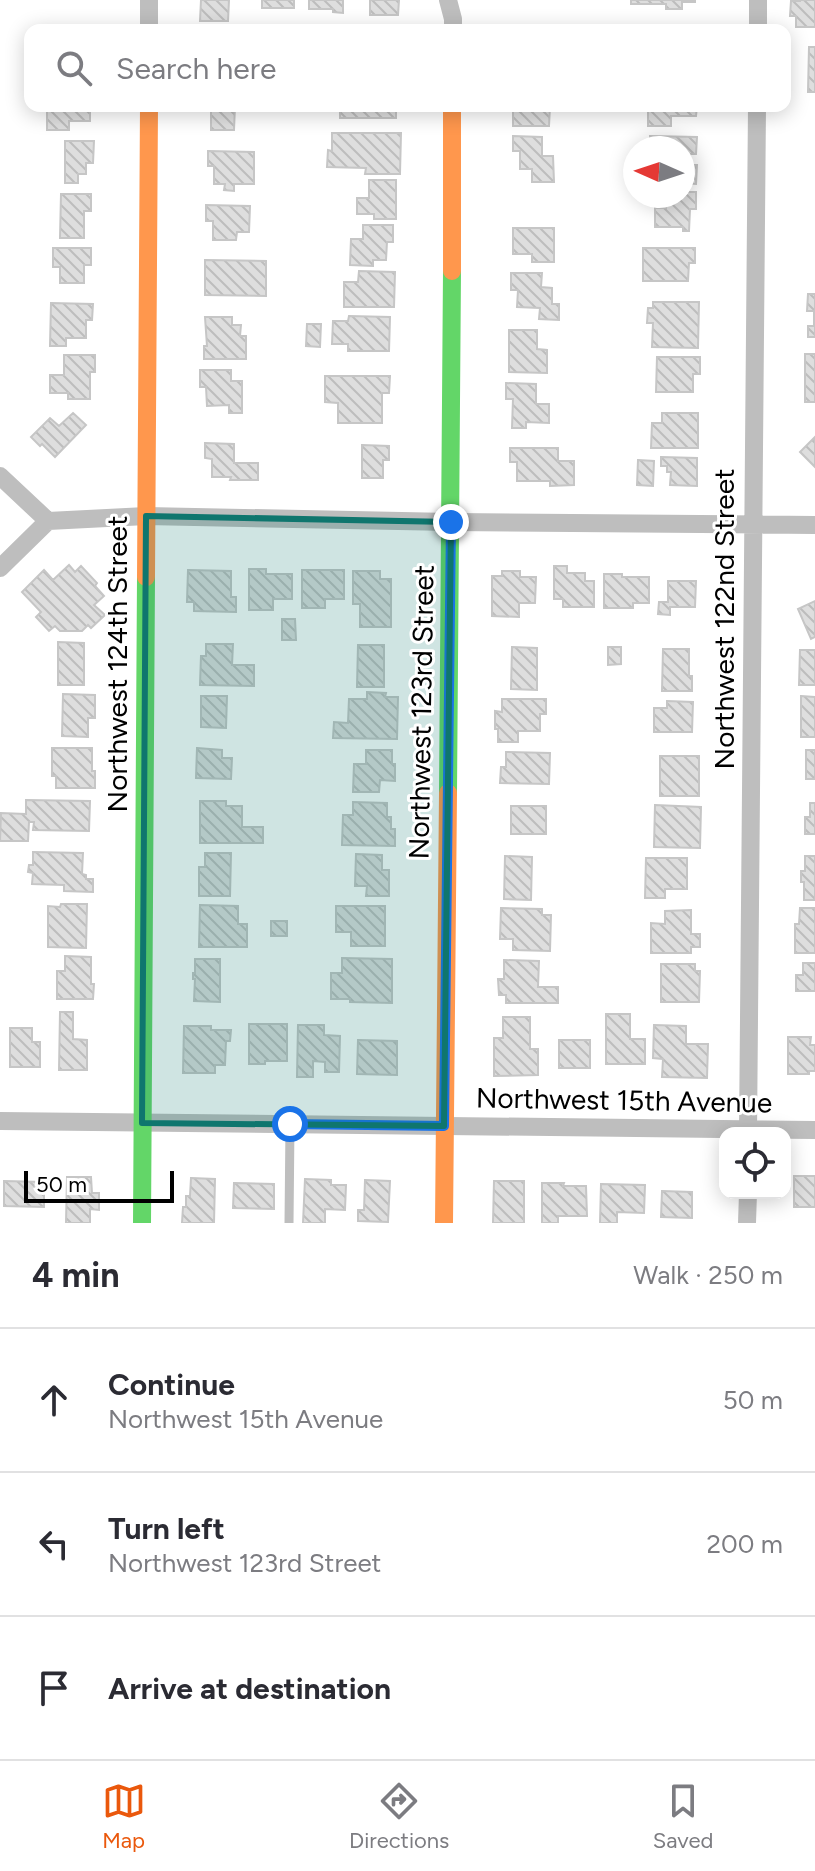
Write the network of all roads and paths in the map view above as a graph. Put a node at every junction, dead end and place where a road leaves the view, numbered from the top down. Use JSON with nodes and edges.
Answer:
{"nodes":[{"id":1,"x":149,"y":0,"type":"edge"},
{"id":2,"x":448,"y":0,"type":"edge"},
{"id":3,"x":460,"y":0,"type":"edge"},
{"id":4,"x":758,"y":0,"type":"edge"},
{"id":5,"x":149,"y":24,"type":"edge"},
{"id":6,"x":453,"y":24,"type":"edge"},
{"id":7,"x":453,"y":24,"type":"edge"},
{"id":8,"x":758,"y":24,"type":"edge"},
{"id":9,"x":149,"y":112,"type":"edge"},
{"id":10,"x":452,"y":112,"type":"edge"},
{"id":11,"x":757,"y":112,"type":"edge"},
{"id":12,"x":0,"y":476,"type":"edge"},
{"id":13,"x":146,"y":516,"type":"junction"},
{"id":14,"x":48,"y":521,"type":"junction"},
{"id":15,"x":451,"y":522,"type":"junction"},
{"id":16,"x":753,"y":525,"type":"junction"},
{"id":17,"x":815,"y":525,"type":"edge"},
{"id":18,"x":0,"y":568,"type":"edge"},
{"id":19,"x":0,"y":1121,"type":"edge"},
{"id":20,"x":142,"y":1123,"type":"junction"},
{"id":21,"x":290,"y":1124,"type":"junction"},
{"id":22,"x":444,"y":1126,"type":"junction"},
{"id":23,"x":748,"y":1127,"type":"edge"},
{"id":24,"x":791,"y":1130,"type":"edge"},
{"id":25,"x":815,"y":1130,"type":"edge"},
{"id":26,"x":719,"y":1131,"type":"edge"},
{"id":27,"x":748,"y":1199,"type":"edge"},
{"id":28,"x":142,"y":1223,"type":"edge"},
{"id":29,"x":289,"y":1223,"type":"edge"},
{"id":30,"x":444,"y":1223,"type":"edge"},
{"id":31,"x":747,"y":1223,"type":"edge"}],
"edges":[{"from":1,"to":5,"type":"street"},
{"from":2,"to":6,"type":"street"},
{"from":3,"to":7,"type":"street"},
{"from":4,"to":8,"type":"street"},
{"from":9,"to":13,"type":"street","name":"Northwest 124th Street"},
{"from":10,"to":15,"type":"street","name":"Northwest 123rd Street"},
{"from":11,"to":16,"type":"street","name":"Northwest 122nd Street"},
{"from":12,"to":14,"type":"street"},
{"from":13,"to":14,"type":"street"},
{"from":13,"to":15,"type":"street"},
{"from":13,"to":20,"type":"street","name":"Northwest 124th Street"},
{"from":14,"to":18,"type":"street"},
{"from":15,"to":16,"type":"street"},
{"from":15,"to":22,"type":"street","name":"Northwest 123rd Street"},
{"from":16,"to":17,"type":"street"},
{"from":16,"to":23,"type":"street","name":"Northwest 122nd Street"},
{"from":19,"to":20,"type":"street","name":"Northwest 15th Avenue"},
{"from":20,"to":21,"type":"street","name":"Northwest 15th Avenue"},
{"from":20,"to":28,"type":"street","name":"Northwest 124th Street"},
{"from":21,"to":22,"type":"street","name":"Northwest 15th Avenue"},
{"from":21,"to":29,"type":"lane"},
{"from":22,"to":26,"type":"street","name":"Northwest 15th Avenue"},
{"from":22,"to":30,"type":"street","name":"Northwest 123rd Street"},
{"from":24,"to":25,"type":"street","name":"Northwest 15th Avenue"},
{"from":27,"to":31,"type":"street"}]}
